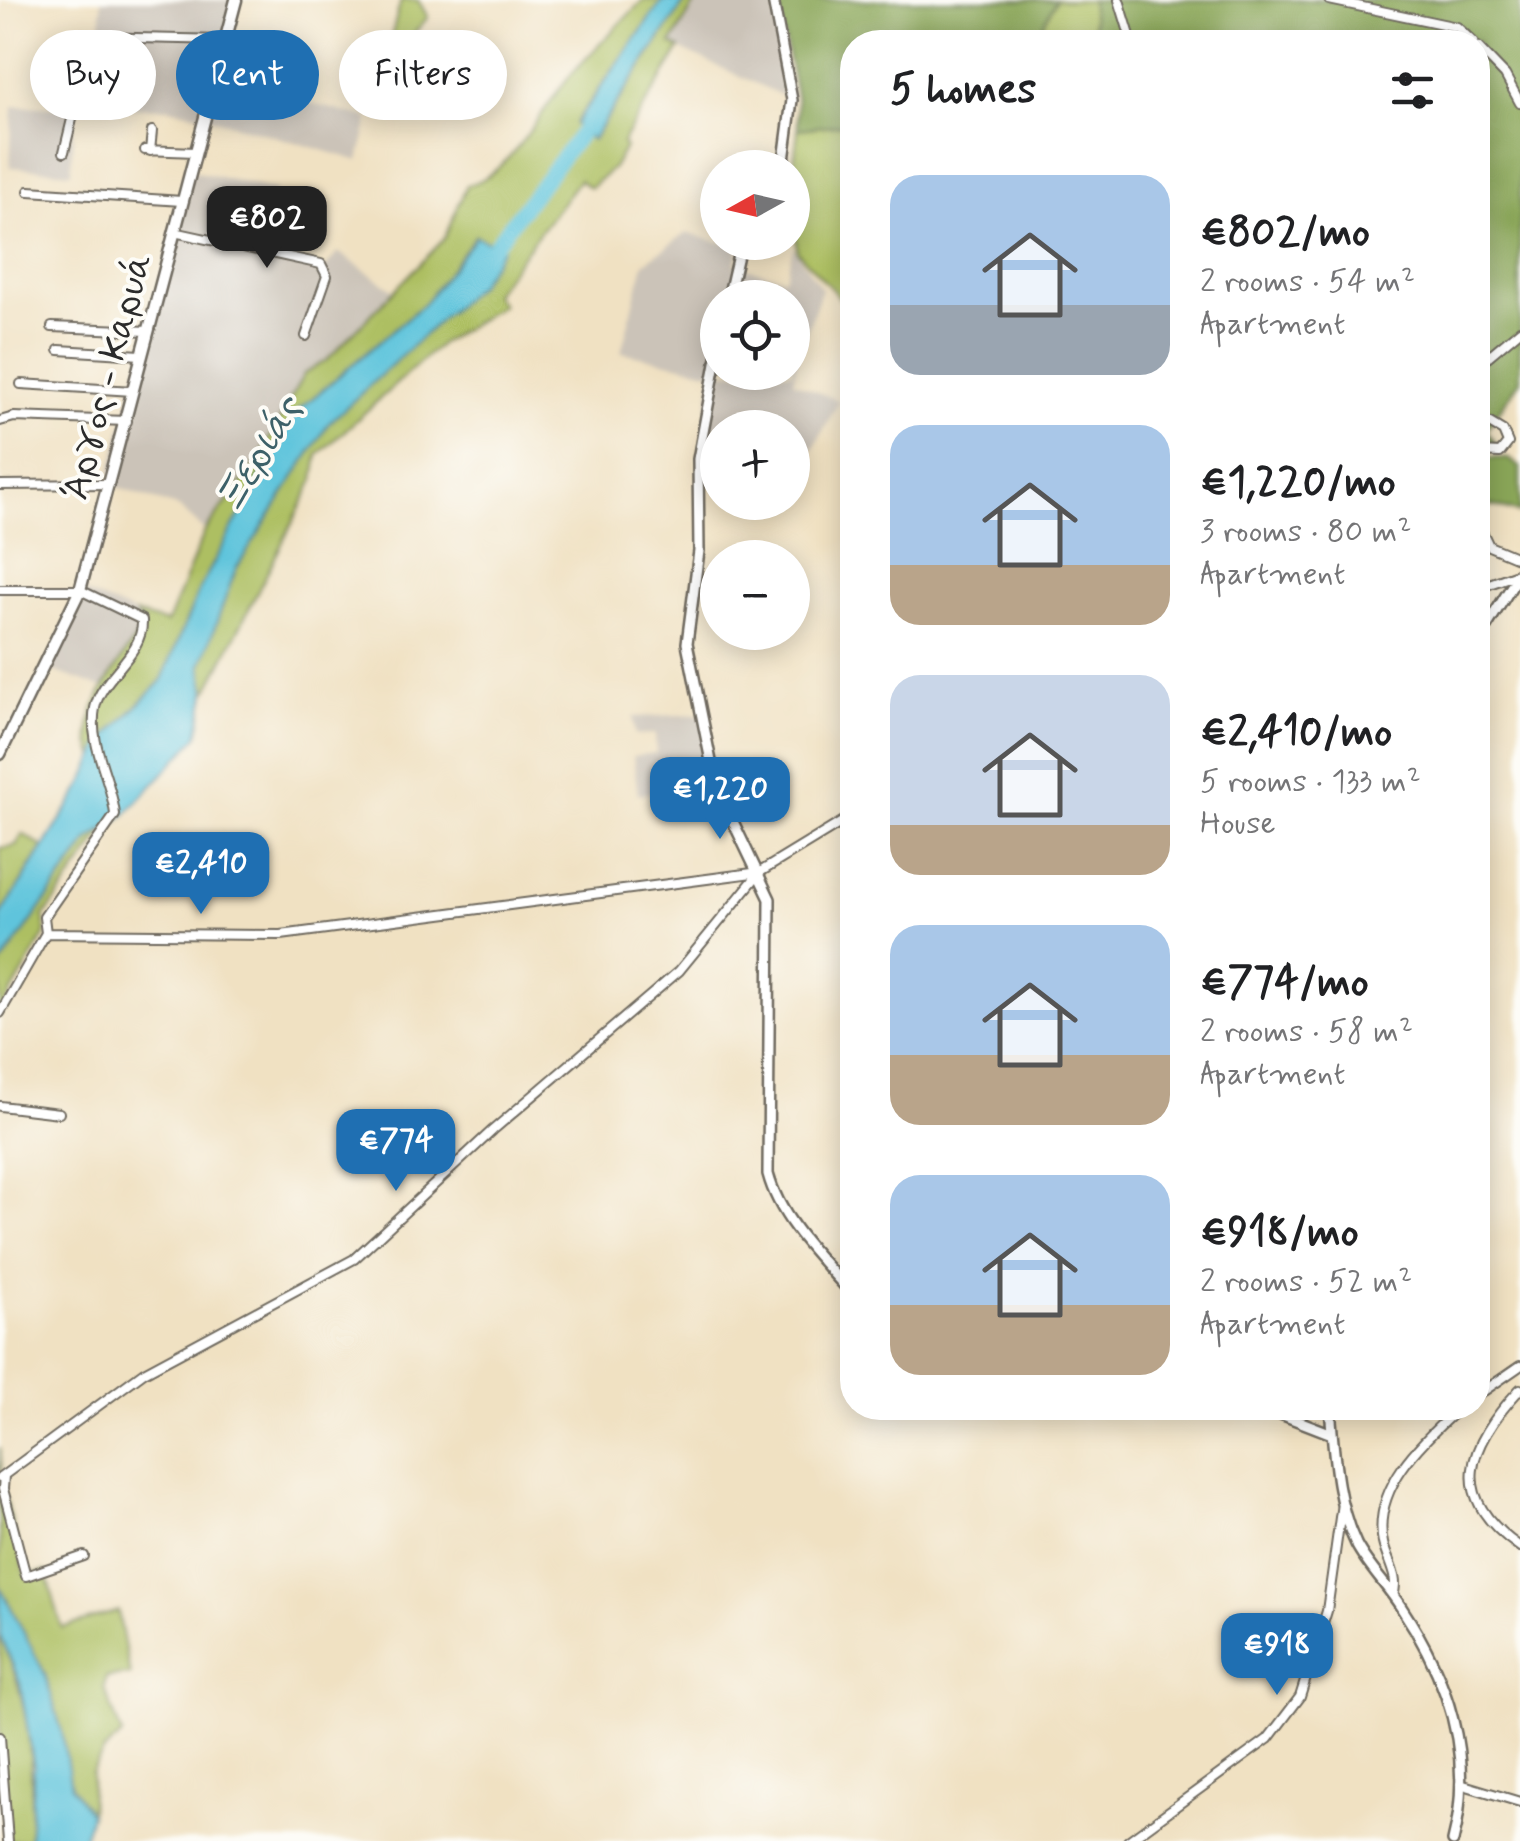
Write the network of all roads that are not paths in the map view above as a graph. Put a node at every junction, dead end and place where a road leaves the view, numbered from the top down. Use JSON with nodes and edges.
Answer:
{"nodes":[{"id":1,"x":236,"y":0,"type":"edge"},
{"id":2,"x":773,"y":0,"type":"edge"},
{"id":3,"x":1119,"y":0,"type":"edge"},
{"id":4,"x":1329,"y":0,"type":"edge"},
{"id":5,"x":228,"y":30,"type":"edge"},
{"id":6,"x":1128,"y":30,"type":"edge"},
{"id":7,"x":1461,"y":30,"type":"edge"},
{"id":8,"x":176,"y":39,"type":"edge"},
{"id":9,"x":1490,"y":60,"type":"edge"},
{"id":10,"x":1520,"y":102,"type":"edge"},
{"id":11,"x":204,"y":120,"type":"edge"},
{"id":12,"x":152,"y":131,"type":"dead end"},
{"id":13,"x":788,"y":150,"type":"edge"},
{"id":14,"x":64,"y":152,"type":"dead end"},
{"id":15,"x":196,"y":152,"type":"junction"},
{"id":16,"x":29,"y":192,"type":"dead end"},
{"id":17,"x":182,"y":201,"type":"junction"},
{"id":18,"x":174,"y":232,"type":"junction"},
{"id":19,"x":52,"y":326,"type":"dead end"},
{"id":20,"x":1520,"y":330,"type":"edge"},
{"id":21,"x":148,"y":332,"type":"junction"},
{"id":22,"x":306,"y":336,"type":"dead end"},
{"id":23,"x":59,"y":350,"type":"dead end"},
{"id":24,"x":141,"y":355,"type":"junction"},
{"id":25,"x":1490,"y":355,"type":"edge"},
{"id":26,"x":21,"y":384,"type":"dead end"},
{"id":27,"x":711,"y":390,"type":"edge"},
{"id":28,"x":133,"y":391,"type":"junction"},
{"id":29,"x":0,"y":421,"type":"edge"},
{"id":30,"x":127,"y":421,"type":"junction"},
{"id":31,"x":1490,"y":423,"type":"edge"},
{"id":32,"x":1490,"y":452,"type":"edge"},
{"id":33,"x":109,"y":484,"type":"junction"},
{"id":34,"x":0,"y":485,"type":"edge"},
{"id":35,"x":1490,"y":543,"type":"edge"},
{"id":36,"x":1520,"y":559,"type":"edge"},
{"id":37,"x":1520,"y":573,"type":"edge"},
{"id":38,"x":1490,"y":584,"type":"edge"},
{"id":39,"x":0,"y":590,"type":"edge"},
{"id":40,"x":80,"y":590,"type":"junction"},
{"id":41,"x":1490,"y":621,"type":"edge"},
{"id":42,"x":0,"y":752,"type":"edge"},
{"id":43,"x":840,"y":823,"type":"edge"},
{"id":44,"x":760,"y":872,"type":"junction"},
{"id":45,"x":46,"y":933,"type":"junction"},
{"id":46,"x":0,"y":1013,"type":"edge"},
{"id":47,"x":0,"y":1106,"type":"edge"},
{"id":48,"x":59,"y":1113,"type":"dead end"},
{"id":49,"x":840,"y":1280,"type":"edge"},
{"id":50,"x":1520,"y":1366,"type":"edge"},
{"id":51,"x":1490,"y":1387,"type":"edge"},
{"id":52,"x":1520,"y":1389,"type":"edge"},
{"id":53,"x":1296,"y":1420,"type":"edge"},
{"id":54,"x":1331,"y":1420,"type":"edge"},
{"id":55,"x":1449,"y":1420,"type":"edge"},
{"id":56,"x":1332,"y":1434,"type":"junction"},
{"id":57,"x":2,"y":1477,"type":"edge"},
{"id":58,"x":1342,"y":1503,"type":"junction"},
{"id":59,"x":1520,"y":1546,"type":"edge"},
{"id":60,"x":84,"y":1556,"type":"dead end"},
{"id":61,"x":1393,"y":1596,"type":"junction"},
{"id":62,"x":0,"y":1737,"type":"edge"},
{"id":63,"x":1460,"y":1784,"type":"junction"},
{"id":64,"x":1520,"y":1802,"type":"edge"},
{"id":65,"x":8,"y":1841,"type":"edge"},
{"id":66,"x":1128,"y":1841,"type":"edge"},
{"id":67,"x":1453,"y":1841,"type":"edge"}],
"edges":[{"from":1,"to":5,"type":"main road","name":"Άργος - Καρυά"},
{"from":2,"to":13,"type":"street"},
{"from":3,"to":6,"type":"street"},
{"from":4,"to":7,"type":"street"},
{"from":8,"to":14,"type":"street"},
{"from":9,"to":10,"type":"street"},
{"from":11,"to":15,"type":"main road","name":"Άργος - Καρυά"},
{"from":12,"to":15,"type":"street"},
{"from":15,"to":17,"type":"main road","name":"Άργος - Καρυά"},
{"from":16,"to":17,"type":"street"},
{"from":17,"to":18,"type":"main road","name":"Άργος - Καρυά"},
{"from":18,"to":21,"type":"main road","name":"Άργος - Καρυά"},
{"from":18,"to":22,"type":"street"},
{"from":19,"to":21,"type":"street"},
{"from":20,"to":25,"type":"street"},
{"from":21,"to":24,"type":"main road","name":"Άργος - Καρυά"},
{"from":23,"to":24,"type":"street"},
{"from":24,"to":28,"type":"main road","name":"Άργος - Καρυά"},
{"from":26,"to":28,"type":"street"},
{"from":27,"to":44,"type":"street"},
{"from":28,"to":30,"type":"main road","name":"Άργος - Καρυά"},
{"from":29,"to":30,"type":"street"},
{"from":30,"to":33,"type":"main road","name":"Άργος - Καρυά"},
{"from":31,"to":32,"type":"street"},
{"from":33,"to":34,"type":"street"},
{"from":33,"to":40,"type":"main road","name":"Άργος - Καρυά"},
{"from":35,"to":36,"type":"street"},
{"from":37,"to":38,"type":"street"},
{"from":37,"to":41,"type":"street"},
{"from":39,"to":40,"type":"street"},
{"from":40,"to":42,"type":"main road","name":"Άργος - Καρυά"},
{"from":40,"to":45,"type":"street"},
{"from":43,"to":44,"type":"street"},
{"from":44,"to":45,"type":"street"},
{"from":44,"to":49,"type":"street"},
{"from":44,"to":57,"type":"street"},
{"from":45,"to":46,"type":"street"},
{"from":47,"to":48,"type":"street"},
{"from":50,"to":51,"type":"street"},
{"from":52,"to":59,"type":"street"},
{"from":53,"to":56,"type":"street"},
{"from":54,"to":56,"type":"street"},
{"from":55,"to":61,"type":"street"},
{"from":56,"to":58,"type":"street"},
{"from":57,"to":60,"type":"street"},
{"from":58,"to":61,"type":"street"},
{"from":58,"to":66,"type":"street"},
{"from":61,"to":63,"type":"street"},
{"from":62,"to":65,"type":"street"},
{"from":63,"to":64,"type":"street"},
{"from":63,"to":67,"type":"street"}]}
